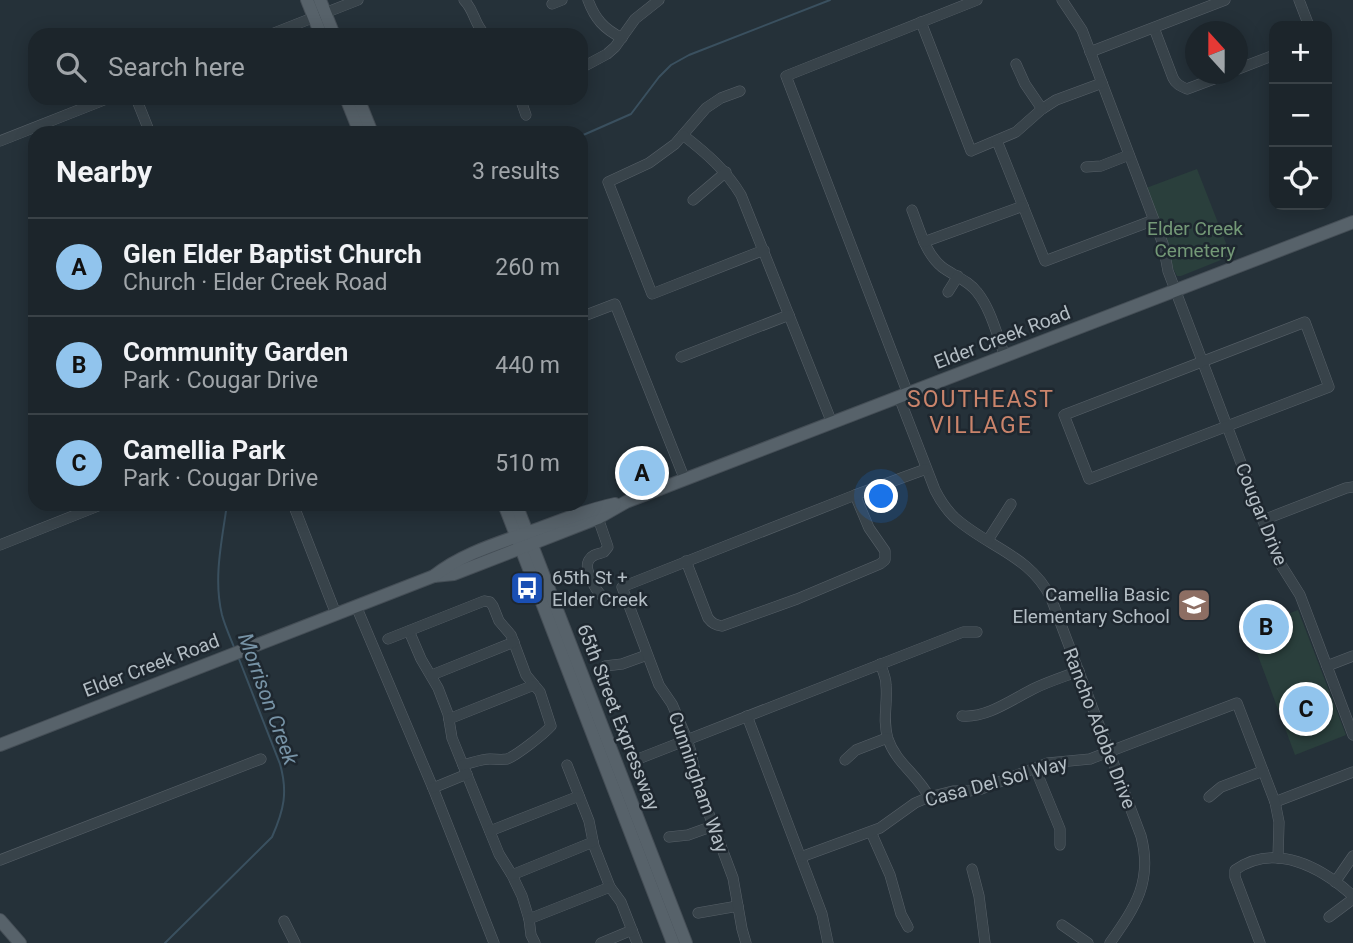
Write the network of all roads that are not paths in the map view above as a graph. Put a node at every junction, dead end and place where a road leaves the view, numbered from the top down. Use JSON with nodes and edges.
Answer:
{"nodes":[{"id":1,"x":307,"y":0,"type":"edge"},
{"id":2,"x":320,"y":0,"type":"edge"},
{"id":3,"x":358,"y":0,"type":"edge"},
{"id":4,"x":464,"y":0,"type":"edge"},
{"id":5,"x":588,"y":0,"type":"edge"},
{"id":6,"x":659,"y":0,"type":"edge"},
{"id":7,"x":977,"y":0,"type":"edge"},
{"id":8,"x":1062,"y":0,"type":"edge"},
{"id":9,"x":1225,"y":0,"type":"edge"},
{"id":10,"x":1300,"y":0,"type":"edge"},
{"id":11,"x":320,"y":15,"type":"junction"},
{"id":12,"x":1307,"y":21,"type":"edge"},
{"id":13,"x":921,"y":22,"type":"junction"},
{"id":14,"x":1154,"y":27,"type":"junction"},
{"id":15,"x":287,"y":28,"type":"edge"},
{"id":16,"x":321,"y":28,"type":"edge"},
{"id":17,"x":329,"y":28,"type":"edge"},
{"id":18,"x":479,"y":28,"type":"edge"},
{"id":19,"x":622,"y":38,"type":"junction"},
{"id":20,"x":1090,"y":52,"type":"junction"},
{"id":21,"x":1269,"y":57,"type":"edge"},
{"id":22,"x":588,"y":64,"type":"edge"},
{"id":23,"x":1016,"y":64,"type":"dead end"},
{"id":24,"x":1248,"y":65,"type":"edge"},
{"id":25,"x":1102,"y":83,"type":"junction"},
{"id":26,"x":1200,"y":84,"type":"edge"},
{"id":27,"x":740,"y":91,"type":"dead end"},
{"id":28,"x":91,"y":105,"type":"edge"},
{"id":29,"x":139,"y":105,"type":"edge"},
{"id":30,"x":349,"y":105,"type":"edge"},
{"id":31,"x":361,"y":105,"type":"edge"},
{"id":32,"x":522,"y":105,"type":"edge"},
{"id":33,"x":1042,"y":109,"type":"junction"},
{"id":34,"x":526,"y":115,"type":"dead end"},
{"id":35,"x":38,"y":126,"type":"edge"},
{"id":36,"x":147,"y":126,"type":"edge"},
{"id":37,"x":356,"y":126,"type":"edge"},
{"id":38,"x":369,"y":126,"type":"edge"},
{"id":39,"x":28,"y":130,"type":"edge"},
{"id":40,"x":683,"y":135,"type":"junction"},
{"id":41,"x":0,"y":141,"type":"edge"},
{"id":42,"x":998,"y":141,"type":"junction"},
{"id":43,"x":1129,"y":155,"type":"junction"},
{"id":44,"x":1086,"y":167,"type":"dead end"},
{"id":45,"x":726,"y":172,"type":"junction"},
{"id":46,"x":694,"y":200,"type":"dead end"},
{"id":47,"x":1023,"y":206,"type":"junction"},
{"id":48,"x":912,"y":210,"type":"dead end"},
{"id":49,"x":1154,"y":220,"type":"junction"},
{"id":50,"x":1353,"y":222,"type":"edge"},
{"id":51,"x":924,"y":242,"type":"junction"},
{"id":52,"x":764,"y":250,"type":"junction"},
{"id":53,"x":958,"y":276,"type":"junction"},
{"id":54,"x":1176,"y":290,"type":"junction"},
{"id":55,"x":948,"y":292,"type":"dead end"},
{"id":56,"x":588,"y":314,"type":"edge"},
{"id":57,"x":789,"y":315,"type":"junction"},
{"id":58,"x":1005,"y":356,"type":"junction"},
{"id":59,"x":681,"y":358,"type":"dead end"},
{"id":60,"x":1202,"y":361,"type":"junction"},
{"id":61,"x":903,"y":396,"type":"junction"},
{"id":62,"x":832,"y":423,"type":"junction"},
{"id":63,"x":1227,"y":426,"type":"junction"},
{"id":64,"x":926,"y":469,"type":"junction"},
{"id":65,"x":685,"y":480,"type":"junction"},
{"id":66,"x":1353,"y":488,"type":"edge"},
{"id":67,"x":855,"y":495,"type":"junction"},
{"id":68,"x":626,"y":502,"type":"junction"},
{"id":69,"x":1012,"y":504,"type":"dead end"},
{"id":70,"x":85,"y":511,"type":"edge"},
{"id":71,"x":296,"y":511,"type":"edge"},
{"id":72,"x":508,"y":511,"type":"edge"},
{"id":73,"x":518,"y":511,"type":"edge"},
{"id":74,"x":588,"y":511,"type":"edge"},
{"id":75,"x":588,"y":511,"type":"edge"},
{"id":76,"x":598,"y":518,"type":"junction"},
{"id":77,"x":1263,"y":520,"type":"junction"},
{"id":78,"x":988,"y":540,"type":"junction"},
{"id":79,"x":524,"y":541,"type":"junction"},
{"id":80,"x":0,"y":545,"type":"edge"},
{"id":81,"x":686,"y":561,"type":"junction"},
{"id":82,"x":603,"y":597,"type":"dead end"},
{"id":83,"x":356,"y":606,"type":"junction"},
{"id":84,"x":336,"y":614,"type":"junction"},
{"id":85,"x":409,"y":631,"type":"junction"},
{"id":86,"x":977,"y":632,"type":"dead end"},
{"id":87,"x":387,"y":639,"type":"dead end"},
{"id":88,"x":514,"y":642,"type":"junction"},
{"id":89,"x":648,"y":655,"type":"junction"},
{"id":90,"x":1353,"y":656,"type":"edge"},
{"id":91,"x":880,"y":664,"type":"junction"},
{"id":92,"x":604,"y":666,"type":"dead end"},
{"id":93,"x":1327,"y":666,"type":"junction"},
{"id":94,"x":1079,"y":671,"type":"junction"},
{"id":95,"x":432,"y":675,"type":"junction"},
{"id":96,"x":534,"y":685,"type":"junction"},
{"id":97,"x":747,"y":716,"type":"junction"},
{"id":98,"x":962,"y":716,"type":"dead end"},
{"id":99,"x":449,"y":719,"type":"junction"},
{"id":100,"x":1353,"y":736,"type":"edge"},
{"id":101,"x":887,"y":738,"type":"junction"},
{"id":102,"x":687,"y":739,"type":"junction"},
{"id":103,"x":0,"y":745,"type":"edge"},
{"id":104,"x":1109,"y":752,"type":"junction"},
{"id":105,"x":261,"y":759,"type":"dead end"},
{"id":106,"x":638,"y":759,"type":"dead end"},
{"id":107,"x":845,"y":760,"type":"dead end"},
{"id":108,"x":567,"y":765,"type":"dead end"},
{"id":109,"x":1035,"y":768,"type":"junction"},
{"id":110,"x":465,"y":769,"type":"junction"},
{"id":111,"x":1263,"y":771,"type":"junction"},
{"id":112,"x":1353,"y":772,"type":"edge"},
{"id":113,"x":433,"y":788,"type":"junction"},
{"id":114,"x":579,"y":796,"type":"junction"},
{"id":115,"x":929,"y":797,"type":"junction"},
{"id":116,"x":1209,"y":797,"type":"dead end"},
{"id":117,"x":1275,"y":802,"type":"junction"},
{"id":118,"x":713,"y":826,"type":"junction"},
{"id":119,"x":490,"y":831,"type":"junction"},
{"id":120,"x":872,"y":832,"type":"junction"},
{"id":121,"x":669,"y":837,"type":"dead end"},
{"id":122,"x":593,"y":842,"type":"junction"},
{"id":123,"x":1060,"y":845,"type":"dead end"},
{"id":124,"x":1353,"y":856,"type":"edge"},
{"id":125,"x":801,"y":857,"type":"junction"},
{"id":126,"x":1278,"y":858,"type":"junction"},
{"id":127,"x":0,"y":860,"type":"edge"},
{"id":128,"x":972,"y":869,"type":"dead end"},
{"id":129,"x":512,"y":875,"type":"junction"},
{"id":130,"x":1335,"y":882,"type":"junction"},
{"id":131,"x":610,"y":887,"type":"junction"},
{"id":132,"x":1353,"y":897,"type":"edge"},
{"id":133,"x":738,"y":906,"type":"junction"},
{"id":134,"x":698,"y":913,"type":"dead end"},
{"id":135,"x":1329,"y":917,"type":"dead end"},
{"id":136,"x":529,"y":919,"type":"junction"},
{"id":137,"x":0,"y":920,"type":"edge"},
{"id":138,"x":284,"y":921,"type":"dead end"},
{"id":139,"x":1062,"y":925,"type":"dead end"},
{"id":140,"x":908,"y":927,"type":"dead end"},
{"id":141,"x":632,"y":930,"type":"junction"},
{"id":142,"x":20,"y":943,"type":"edge"},
{"id":143,"x":295,"y":943,"type":"edge"},
{"id":144,"x":494,"y":943,"type":"edge"},
{"id":145,"x":534,"y":943,"type":"edge"},
{"id":146,"x":601,"y":943,"type":"edge"},
{"id":147,"x":637,"y":943,"type":"edge"},
{"id":148,"x":673,"y":943,"type":"edge"},
{"id":149,"x":686,"y":943,"type":"edge"},
{"id":150,"x":747,"y":943,"type":"edge"},
{"id":151,"x":828,"y":943,"type":"edge"},
{"id":152,"x":985,"y":943,"type":"edge"},
{"id":153,"x":1088,"y":943,"type":"edge"},
{"id":154,"x":1110,"y":943,"type":"edge"},
{"id":155,"x":1260,"y":943,"type":"edge"}],
"edges":[{"from":1,"to":11,"type":"main road"},
{"from":2,"to":11,"type":"main road"},
{"from":3,"to":11,"type":"street"},
{"from":4,"to":18,"type":"street"},
{"from":5,"to":19,"type":"street"},
{"from":6,"to":19,"type":"street"},
{"from":7,"to":13,"type":"street"},
{"from":8,"to":20,"type":"street","name":"Cougar Drive"},
{"from":9,"to":14,"type":"street"},
{"from":10,"to":12,"type":"street"},
{"from":11,"to":15,"type":"street"},
{"from":11,"to":16,"type":"main road"},
{"from":11,"to":17,"type":"main road"},
{"from":13,"to":42,"type":"street"},
{"from":13,"to":61,"type":"street","name":"Rancho Adobe Drive"},
{"from":14,"to":20,"type":"street"},
{"from":14,"to":26,"type":"street"},
{"from":19,"to":22,"type":"street"},
{"from":20,"to":25,"type":"street","name":"Cougar Drive"},
{"from":21,"to":24,"type":"street"},
{"from":23,"to":33,"type":"street"},
{"from":25,"to":33,"type":"street"},
{"from":25,"to":43,"type":"street","name":"Cougar Drive"},
{"from":27,"to":40,"type":"street"},
{"from":28,"to":35,"type":"street"},
{"from":29,"to":36,"type":"street"},
{"from":30,"to":37,"type":"main road"},
{"from":31,"to":38,"type":"main road"},
{"from":32,"to":34,"type":"street"},
{"from":33,"to":42,"type":"street"},
{"from":39,"to":41,"type":"street"},
{"from":40,"to":45,"type":"street"},
{"from":40,"to":52,"type":"street"},
{"from":42,"to":47,"type":"street"},
{"from":43,"to":44,"type":"street"},
{"from":43,"to":49,"type":"street","name":"Cougar Drive"},
{"from":45,"to":46,"type":"street"},
{"from":45,"to":52,"type":"street"},
{"from":47,"to":49,"type":"street"},
{"from":47,"to":51,"type":"street"},
{"from":48,"to":51,"type":"street"},
{"from":49,"to":54,"type":"street","name":"Cougar Drive"},
{"from":50,"to":54,"type":"main road","name":"Elder Creek Road"},
{"from":51,"to":53,"type":"street"},
{"from":52,"to":57,"type":"street"},
{"from":53,"to":55,"type":"street"},
{"from":53,"to":58,"type":"street"},
{"from":54,"to":58,"type":"main road","name":"Elder Creek Road"},
{"from":54,"to":60,"type":"street","name":"Cougar Drive"},
{"from":56,"to":65,"type":"street"},
{"from":57,"to":59,"type":"street"},
{"from":57,"to":62,"type":"street"},
{"from":58,"to":61,"type":"main road","name":"Elder Creek Road"},
{"from":60,"to":63,"type":"street","name":"Cougar Drive"},
{"from":60,"to":63,"type":"street"},
{"from":60,"to":63,"type":"street"},
{"from":61,"to":62,"type":"main road","name":"Elder Creek Road"},
{"from":61,"to":64,"type":"street","name":"Rancho Adobe Drive"},
{"from":62,"to":65,"type":"main road","name":"Elder Creek Road"},
{"from":63,"to":77,"type":"street","name":"Cougar Drive"},
{"from":64,"to":67,"type":"street"},
{"from":64,"to":78,"type":"street","name":"Rancho Adobe Drive"},
{"from":65,"to":68,"type":"main road","name":"Elder Creek Road"},
{"from":66,"to":77,"type":"street"},
{"from":67,"to":81,"type":"street"},
{"from":67,"to":81,"type":"street"},
{"from":68,"to":74,"type":"main road","name":"Elder Creek Road"},
{"from":68,"to":76,"type":"main road","name":"Elder Creek Road"},
{"from":69,"to":78,"type":"street"},
{"from":70,"to":80,"type":"street"},
{"from":71,"to":84,"type":"street"},
{"from":72,"to":79,"type":"main road","name":"65th Street Expressway"},
{"from":73,"to":79,"type":"main road","name":"65th Street Expressway"},
{"from":75,"to":79,"type":"main road","name":"Elder Creek Road"},
{"from":76,"to":79,"type":"main road","name":"Elder Creek Road"},
{"from":76,"to":82,"type":"street"},
{"from":77,"to":93,"type":"street","name":"Cougar Drive"},
{"from":78,"to":94,"type":"street","name":"Rancho Adobe Drive"},
{"from":79,"to":83,"type":"main road","name":"Elder Creek Road"},
{"from":79,"to":148,"type":"main road","name":"65th Street Expressway"},
{"from":79,"to":149,"type":"main road","name":"65th Street Expressway"},
{"from":81,"to":89,"type":"street","name":"Cunningham Way"},
{"from":83,"to":84,"type":"main road","name":"Elder Creek Road"},
{"from":83,"to":113,"type":"street"},
{"from":84,"to":103,"type":"main road","name":"Elder Creek Road"},
{"from":85,"to":87,"type":"street"},
{"from":85,"to":88,"type":"street"},
{"from":85,"to":95,"type":"street"},
{"from":86,"to":91,"type":"street"},
{"from":88,"to":95,"type":"street"},
{"from":88,"to":96,"type":"street"},
{"from":89,"to":92,"type":"street"},
{"from":89,"to":102,"type":"street","name":"Cunningham Way"},
{"from":90,"to":93,"type":"street"},
{"from":91,"to":97,"type":"street"},
{"from":91,"to":101,"type":"street"},
{"from":93,"to":100,"type":"street","name":"Cougar Drive"},
{"from":94,"to":98,"type":"street"},
{"from":94,"to":104,"type":"street","name":"Rancho Adobe Drive"},
{"from":95,"to":99,"type":"street"},
{"from":96,"to":99,"type":"street"},
{"from":96,"to":110,"type":"street"},
{"from":97,"to":102,"type":"street"},
{"from":97,"to":125,"type":"street"},
{"from":99,"to":110,"type":"street"},
{"from":101,"to":107,"type":"street"},
{"from":101,"to":115,"type":"street"},
{"from":102,"to":106,"type":"street"},
{"from":102,"to":118,"type":"street","name":"Cunningham Way"},
{"from":104,"to":109,"type":"street","name":"Casa Del Sol Way"},
{"from":104,"to":111,"type":"street","name":"Casa Del Sol Way"},
{"from":104,"to":154,"type":"street","name":"Rancho Adobe Drive"},
{"from":105,"to":127,"type":"street"},
{"from":108,"to":114,"type":"street"},
{"from":109,"to":115,"type":"street","name":"Casa Del Sol Way"},
{"from":109,"to":123,"type":"street"},
{"from":110,"to":113,"type":"street"},
{"from":110,"to":119,"type":"street"},
{"from":111,"to":116,"type":"street"},
{"from":111,"to":117,"type":"street"},
{"from":112,"to":117,"type":"street"},
{"from":113,"to":144,"type":"street"},
{"from":114,"to":119,"type":"street"},
{"from":114,"to":122,"type":"street"},
{"from":115,"to":120,"type":"street","name":"Casa Del Sol Way"},
{"from":117,"to":126,"type":"street"},
{"from":118,"to":121,"type":"street"},
{"from":118,"to":133,"type":"street","name":"Cunningham Way"},
{"from":119,"to":129,"type":"street"},
{"from":120,"to":125,"type":"street","name":"Casa Del Sol Way"},
{"from":120,"to":140,"type":"street"},
{"from":122,"to":129,"type":"street"},
{"from":122,"to":131,"type":"street"},
{"from":124,"to":130,"type":"street"},
{"from":125,"to":151,"type":"street"},
{"from":126,"to":130,"type":"street"},
{"from":126,"to":155,"type":"street"},
{"from":128,"to":152,"type":"street"},
{"from":129,"to":136,"type":"street"},
{"from":130,"to":132,"type":"street"},
{"from":131,"to":136,"type":"street"},
{"from":131,"to":141,"type":"street"},
{"from":132,"to":135,"type":"street"},
{"from":133,"to":134,"type":"street"},
{"from":133,"to":150,"type":"street","name":"Cunningham Way"},
{"from":136,"to":145,"type":"street"},
{"from":137,"to":142,"type":"main road"},
{"from":138,"to":143,"type":"street"},
{"from":139,"to":153,"type":"street"},
{"from":141,"to":146,"type":"street"},
{"from":141,"to":147,"type":"street"}]}
